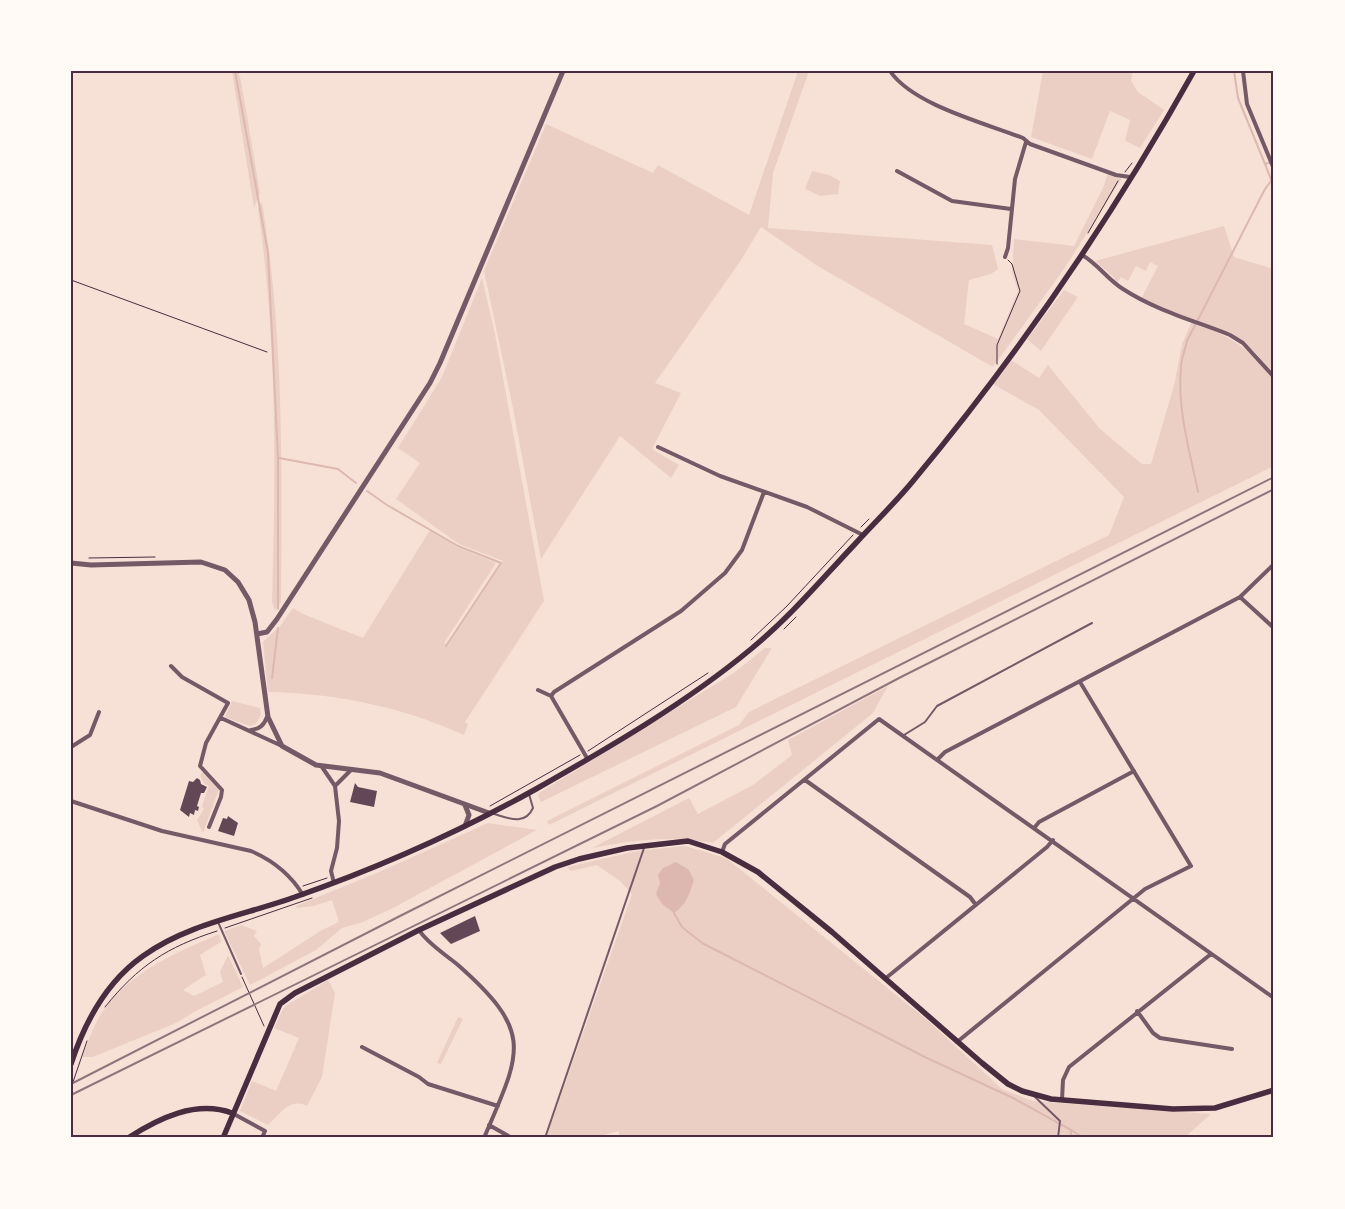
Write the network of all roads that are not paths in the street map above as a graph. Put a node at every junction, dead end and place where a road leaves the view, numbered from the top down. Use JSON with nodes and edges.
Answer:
{"nodes":[{"id":1,"x":563,"y":71,"type":"edge"},
{"id":2,"x":890,"y":71,"type":"edge"},
{"id":3,"x":1194,"y":71,"type":"edge"},
{"id":4,"x":1244,"y":71,"type":"edge"},
{"id":5,"x":1026,"y":142,"type":"junction"},
{"id":6,"x":1273,"y":167,"type":"edge"},
{"id":7,"x":897,"y":171,"type":"dead end"},
{"id":8,"x":1130,"y":178,"type":"junction"},
{"id":9,"x":1011,"y":209,"type":"junction"},
{"id":10,"x":1082,"y":255,"type":"junction"},
{"id":11,"x":1005,"y":257,"type":"road end"},
{"id":12,"x":1274,"y":377,"type":"edge"},
{"id":13,"x":658,"y":447,"type":"dead end"},
{"id":14,"x":764,"y":492,"type":"junction"},
{"id":15,"x":863,"y":535,"type":"junction"},
{"id":16,"x":71,"y":563,"type":"edge"},
{"id":17,"x":1274,"y":564,"type":"edge"},
{"id":18,"x":1240,"y":597,"type":"junction"},
{"id":19,"x":1092,"y":623,"type":"dead end"},
{"id":20,"x":1274,"y":628,"type":"edge"},
{"id":21,"x":257,"y":634,"type":"junction"},
{"id":22,"x":171,"y":666,"type":"dead end"},
{"id":23,"x":1080,"y":682,"type":"junction"},
{"id":24,"x":538,"y":690,"type":"dead end"},
{"id":25,"x":551,"y":696,"type":"junction"},
{"id":26,"x":99,"y":712,"type":"dead end"},
{"id":27,"x":268,"y":717,"type":"junction"},
{"id":28,"x":221,"y":718,"type":"junction"},
{"id":29,"x":249,"y":730,"type":"junction"},
{"id":30,"x":904,"y":735,"type":"junction"},
{"id":31,"x":282,"y":746,"type":"junction"},
{"id":32,"x":71,"y":747,"type":"edge"},
{"id":33,"x":585,"y":756,"type":"junction"},
{"id":34,"x":938,"y":759,"type":"junction"},
{"id":35,"x":322,"y":766,"type":"junction"},
{"id":36,"x":352,"y":769,"type":"junction"},
{"id":37,"x":1134,"y":771,"type":"junction"},
{"id":38,"x":804,"y":780,"type":"junction"},
{"id":39,"x":335,"y":786,"type":"junction"},
{"id":40,"x":528,"y":793,"type":"junction"},
{"id":41,"x":71,"y":801,"type":"edge"},
{"id":42,"x":465,"y":804,"type":"junction"},
{"id":43,"x":488,"y":810,"type":"junction"},
{"id":44,"x":465,"y":826,"type":"junction"},
{"id":45,"x":209,"y":827,"type":"dead end"},
{"id":46,"x":1035,"y":827,"type":"junction"},
{"id":47,"x":1053,"y":840,"type":"junction"},
{"id":48,"x":644,"y":845,"type":"junction"},
{"id":49,"x":722,"y":852,"type":"junction"},
{"id":50,"x":334,"y":883,"type":"junction"},
{"id":51,"x":303,"y":895,"type":"junction"},
{"id":52,"x":1134,"y":898,"type":"junction"},
{"id":53,"x":291,"y":899,"type":"junction"},
{"id":54,"x":976,"y":905,"type":"junction"},
{"id":55,"x":290,"y":906,"type":"road end"},
{"id":56,"x":218,"y":922,"type":"junction"},
{"id":57,"x":419,"y":930,"type":"junction"},
{"id":58,"x":1211,"y":954,"type":"junction"},
{"id":59,"x":241,"y":974,"type":"dead end"},
{"id":60,"x":886,"y":978,"type":"junction"},
{"id":61,"x":1274,"y":998,"type":"edge"},
{"id":62,"x":1137,"y":1012,"type":"junction"},
{"id":63,"x":958,"y":1042,"type":"junction"},
{"id":64,"x":362,"y":1047,"type":"dead end"},
{"id":65,"x":1232,"y":1050,"type":"dead end"},
{"id":66,"x":71,"y":1064,"type":"edge"},
{"id":67,"x":1274,"y":1090,"type":"edge"},
{"id":68,"x":1034,"y":1096,"type":"junction"},
{"id":69,"x":1062,"y":1100,"type":"junction"},
{"id":70,"x":498,"y":1106,"type":"junction"},
{"id":71,"x":232,"y":1113,"type":"junction"},
{"id":72,"x":489,"y":1125,"type":"junction"},
{"id":73,"x":128,"y":1138,"type":"edge"},
{"id":74,"x":223,"y":1138,"type":"edge"},
{"id":75,"x":262,"y":1138,"type":"edge"},
{"id":76,"x":484,"y":1138,"type":"edge"},
{"id":77,"x":512,"y":1138,"type":"edge"},
{"id":78,"x":545,"y":1138,"type":"edge"},
{"id":79,"x":1058,"y":1138,"type":"edge"}],
"edges":[{"from":1,"to":21,"type":"street"},
{"from":2,"to":5,"type":"street"},
{"from":3,"to":8,"type":"main road"},
{"from":4,"to":6,"type":"street"},
{"from":5,"to":8,"type":"street"},
{"from":5,"to":9,"type":"street"},
{"from":7,"to":9,"type":"street"},
{"from":8,"to":10,"type":"main road"},
{"from":9,"to":11,"type":"street"},
{"from":10,"to":12,"type":"street"},
{"from":10,"to":15,"type":"main road"},
{"from":13,"to":14,"type":"street"},
{"from":14,"to":15,"type":"street"},
{"from":14,"to":25,"type":"street"},
{"from":15,"to":33,"type":"main road"},
{"from":16,"to":21,"type":"street"},
{"from":17,"to":18,"type":"street"},
{"from":18,"to":20,"type":"street"},
{"from":18,"to":23,"type":"street"},
{"from":19,"to":30,"type":"lane"},
{"from":21,"to":27,"type":"street"},
{"from":22,"to":28,"type":"street"},
{"from":23,"to":34,"type":"street"},
{"from":23,"to":37,"type":"street"},
{"from":24,"to":25,"type":"street"},
{"from":25,"to":33,"type":"street"},
{"from":26,"to":32,"type":"street"},
{"from":27,"to":29,"type":"street"},
{"from":27,"to":31,"type":"street"},
{"from":28,"to":29,"type":"street"},
{"from":28,"to":45,"type":"street"},
{"from":29,"to":31,"type":"street"},
{"from":30,"to":34,"type":"street"},
{"from":30,"to":38,"type":"street"},
{"from":31,"to":35,"type":"street"},
{"from":33,"to":40,"type":"main road"},
{"from":34,"to":46,"type":"street"},
{"from":35,"to":36,"type":"street"},
{"from":35,"to":39,"type":"street"},
{"from":36,"to":39,"type":"street"},
{"from":36,"to":42,"type":"street"},
{"from":37,"to":46,"type":"street"},
{"from":37,"to":52,"type":"street"},
{"from":38,"to":49,"type":"street"},
{"from":38,"to":54,"type":"street"},
{"from":39,"to":50,"type":"street"},
{"from":40,"to":43,"type":"main road"},
{"from":40,"to":43,"type":"lane"},
{"from":41,"to":51,"type":"street"},
{"from":42,"to":43,"type":"street"},
{"from":42,"to":44,"type":"street"},
{"from":43,"to":44,"type":"main road"},
{"from":44,"to":50,"type":"main road"},
{"from":46,"to":47,"type":"street"},
{"from":47,"to":52,"type":"street"},
{"from":47,"to":54,"type":"street"},
{"from":48,"to":49,"type":"main road"},
{"from":48,"to":57,"type":"main road"},
{"from":48,"to":78,"type":"lane"},
{"from":49,"to":60,"type":"main road"},
{"from":50,"to":51,"type":"main road"},
{"from":51,"to":53,"type":"main road"},
{"from":52,"to":58,"type":"street"},
{"from":52,"to":63,"type":"street"},
{"from":53,"to":55,"type":"lane"},
{"from":53,"to":56,"type":"main road"},
{"from":54,"to":60,"type":"street"},
{"from":56,"to":59,"type":"lane"},
{"from":56,"to":66,"type":"main road"},
{"from":57,"to":70,"type":"street"},
{"from":57,"to":71,"type":"main road"},
{"from":58,"to":61,"type":"street"},
{"from":58,"to":62,"type":"street"},
{"from":60,"to":63,"type":"main road"},
{"from":62,"to":65,"type":"street"},
{"from":62,"to":69,"type":"street"},
{"from":63,"to":68,"type":"main road"},
{"from":64,"to":70,"type":"street"},
{"from":67,"to":69,"type":"main road"},
{"from":68,"to":69,"type":"main road"},
{"from":68,"to":79,"type":"lane"},
{"from":70,"to":72,"type":"street"},
{"from":71,"to":73,"type":"main road"},
{"from":71,"to":74,"type":"main road"},
{"from":71,"to":75,"type":"street"},
{"from":72,"to":76,"type":"street"},
{"from":72,"to":77,"type":"street"}]}
